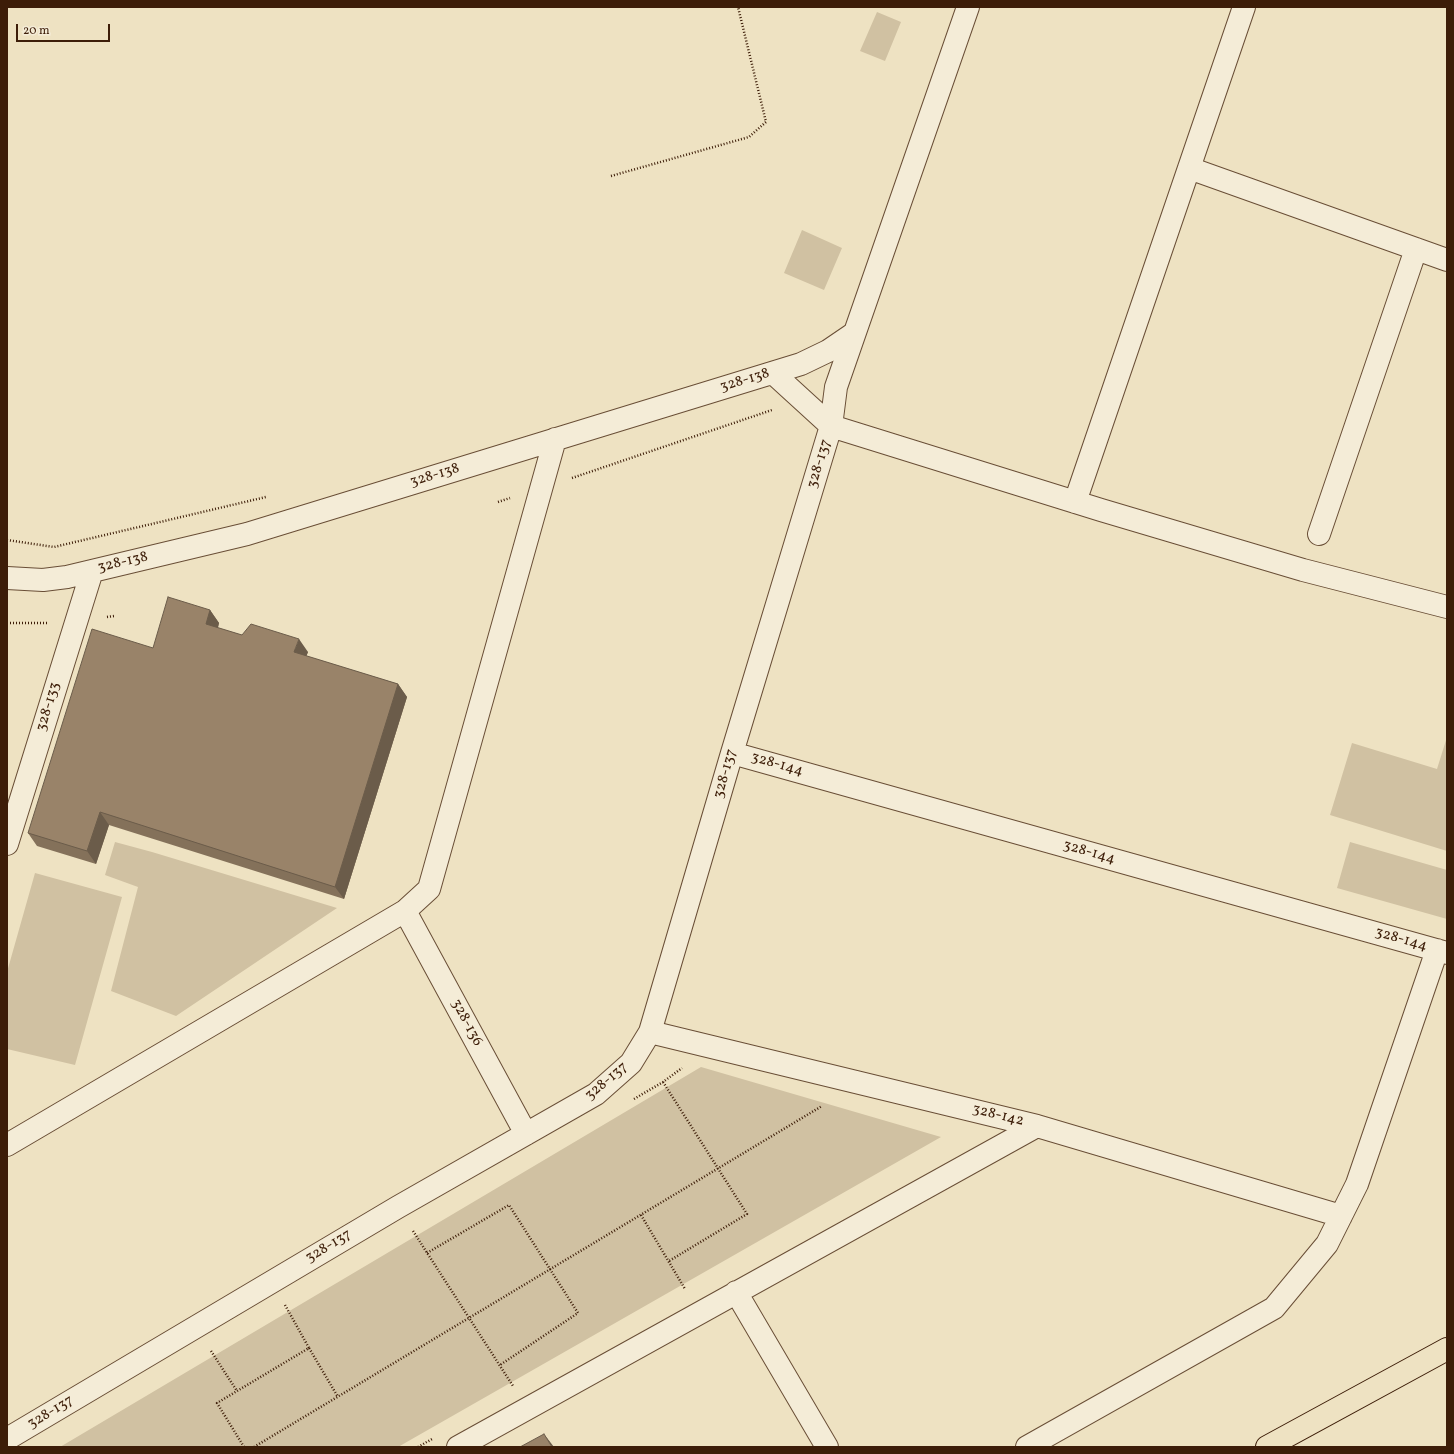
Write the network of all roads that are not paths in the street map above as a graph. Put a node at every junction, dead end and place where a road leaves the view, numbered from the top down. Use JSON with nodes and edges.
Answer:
{"nodes":[{"id":1,"x":968,"y":7,"type":"edge"},
{"id":2,"x":1244,"y":7,"type":"edge"},
{"id":3,"x":1189,"y":168,"type":"junction"},
{"id":4,"x":1416,"y":249,"type":"junction"},
{"id":5,"x":1447,"y":260,"type":"edge"},
{"id":6,"x":853,"y":334,"type":"junction"},
{"id":7,"x":773,"y":372,"type":"junction"},
{"id":8,"x":831,"y":426,"type":"junction"},
{"id":9,"x":555,"y":439,"type":"junction"},
{"id":10,"x":1075,"y":502,"type":"junction"},
{"id":11,"x":1319,"y":534,"type":"dead end"},
{"id":12,"x":92,"y":571,"type":"junction"},
{"id":13,"x":7,"y":578,"type":"edge"},
{"id":14,"x":1447,"y":607,"type":"edge"},
{"id":15,"x":732,"y":753,"type":"junction"},
{"id":16,"x":7,"y":844,"type":"edge"},
{"id":17,"x":406,"y":911,"type":"junction"},
{"id":18,"x":1442,"y":952,"type":"edge"},
{"id":19,"x":650,"y":1032,"type":"junction"},
{"id":20,"x":1037,"y":1126,"type":"junction"},
{"id":21,"x":526,"y":1134,"type":"junction"},
{"id":22,"x":7,"y":1145,"type":"edge"},
{"id":23,"x":1341,"y":1216,"type":"junction"},
{"id":24,"x":736,"y":1292,"type":"junction"},
{"id":25,"x":1447,"y":1349,"type":"edge"},
{"id":26,"x":7,"y":1439,"type":"edge"},
{"id":27,"x":458,"y":1447,"type":"edge"},
{"id":28,"x":828,"y":1447,"type":"edge"},
{"id":29,"x":1027,"y":1447,"type":"edge"},
{"id":30,"x":1267,"y":1447,"type":"edge"}],
"edges":[{"from":1,"to":6,"type":"street","name":"328-137"},
{"from":2,"to":3,"type":"street"},
{"from":3,"to":4,"type":"street"},
{"from":3,"to":10,"type":"street"},
{"from":4,"to":5,"type":"street"},
{"from":4,"to":11,"type":"street"},
{"from":6,"to":7,"type":"street","name":"328-138"},
{"from":6,"to":8,"type":"street","name":"328-137"},
{"from":7,"to":8,"type":"street"},
{"from":7,"to":9,"type":"street","name":"328-138"},
{"from":8,"to":10,"type":"street"},
{"from":8,"to":15,"type":"street","name":"328-137"},
{"from":9,"to":12,"type":"street","name":"328-138"},
{"from":9,"to":17,"type":"street"},
{"from":10,"to":14,"type":"street"},
{"from":12,"to":13,"type":"street","name":"328-138"},
{"from":12,"to":16,"type":"street","name":"328-133"},
{"from":15,"to":18,"type":"street","name":"328-144"},
{"from":15,"to":19,"type":"street","name":"328-137"},
{"from":17,"to":21,"type":"street","name":"328-136"},
{"from":17,"to":22,"type":"street"},
{"from":18,"to":23,"type":"street"},
{"from":19,"to":20,"type":"street","name":"328-142"},
{"from":19,"to":21,"type":"street","name":"328-137"},
{"from":20,"to":23,"type":"street","name":"328-142"},
{"from":20,"to":24,"type":"street"},
{"from":21,"to":26,"type":"street","name":"328-137"},
{"from":23,"to":29,"type":"street"},
{"from":24,"to":27,"type":"street"},
{"from":24,"to":28,"type":"street"},
{"from":25,"to":30,"type":"highway"}]}
